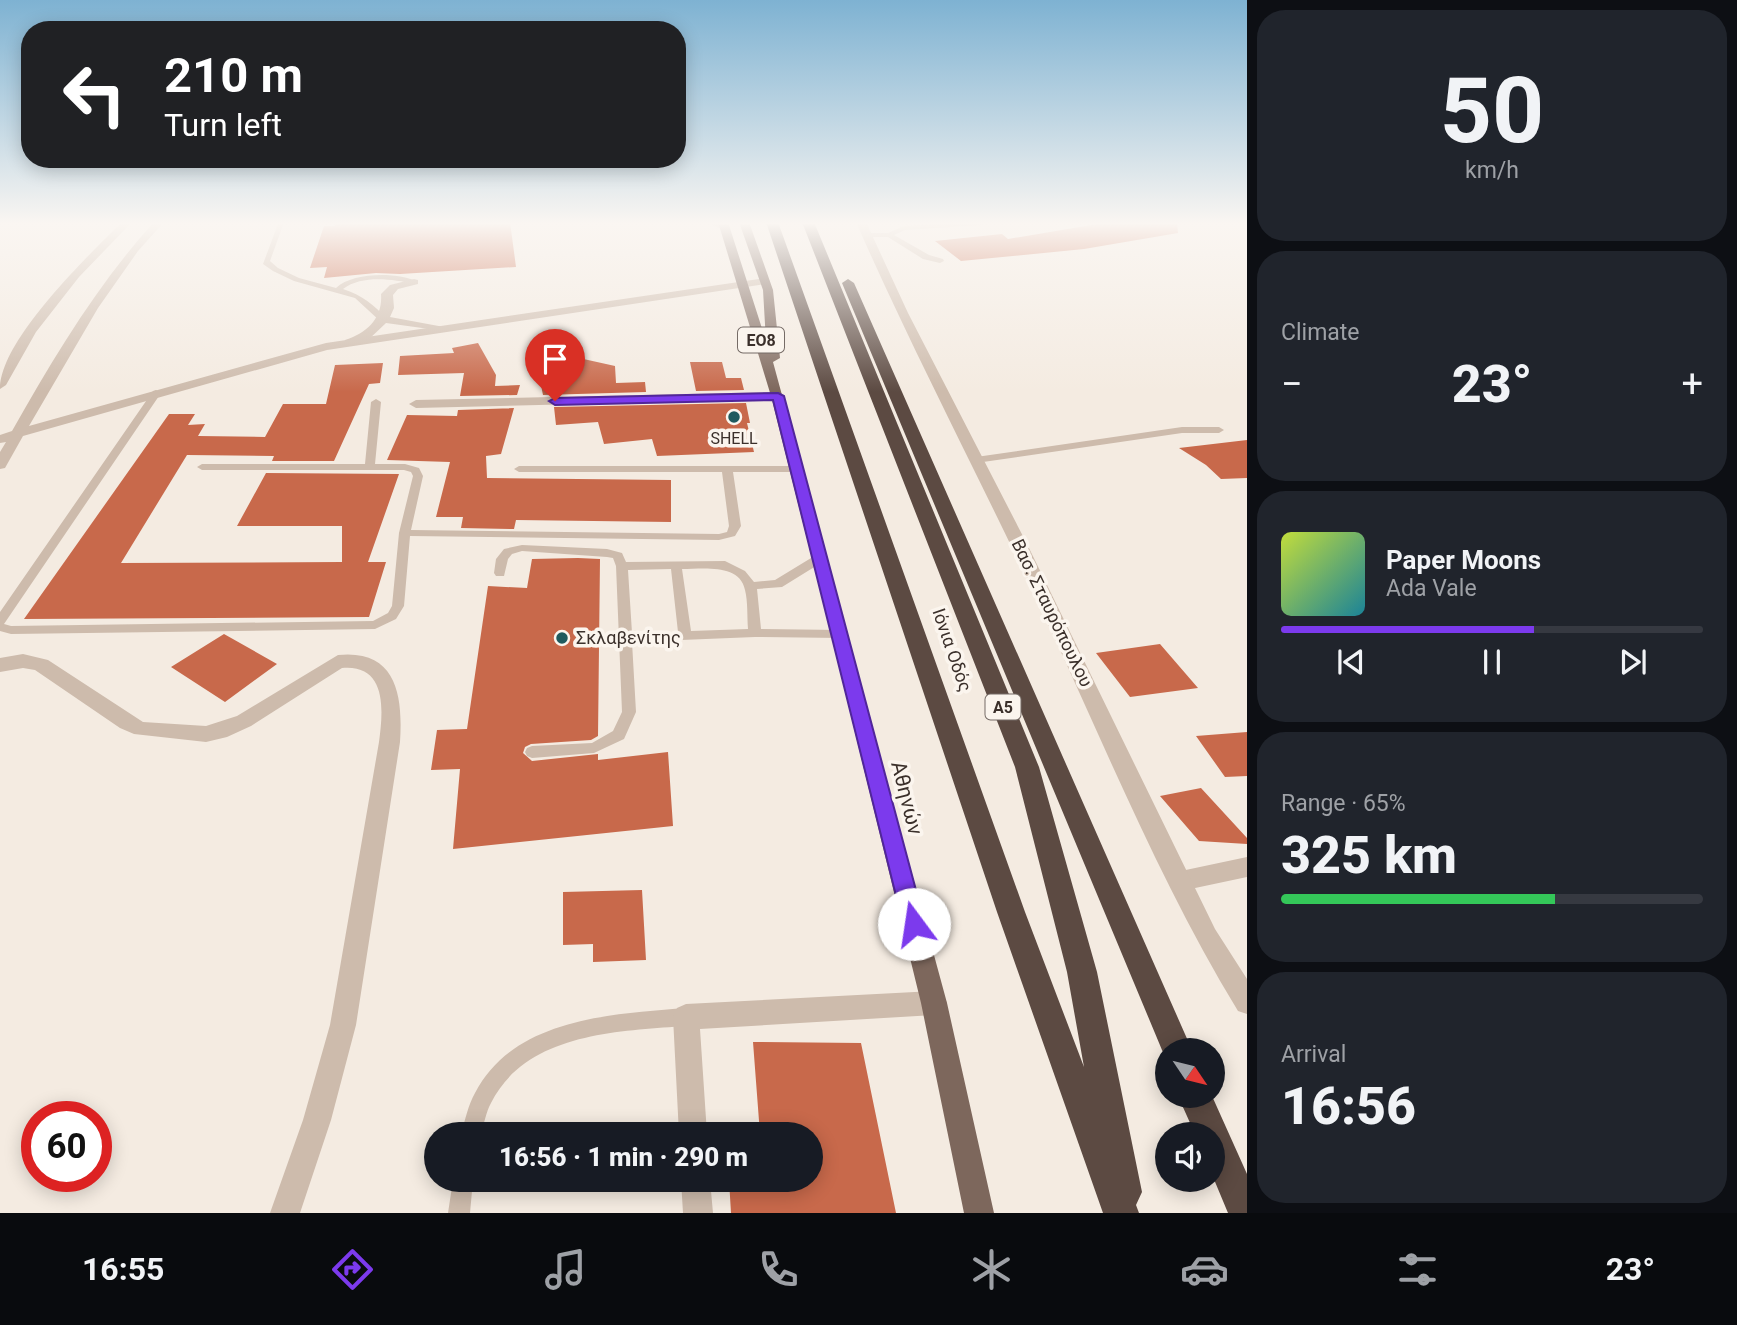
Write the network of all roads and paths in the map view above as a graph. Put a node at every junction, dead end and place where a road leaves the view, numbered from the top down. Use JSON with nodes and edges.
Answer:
{"nodes":[{"id":1,"x":72,"y":279,"type":"edge"},
{"id":2,"x":113,"y":279,"type":"edge"},
{"id":3,"x":293,"y":279,"type":"edge"},
{"id":4,"x":386,"y":279,"type":"edge"},
{"id":5,"x":402,"y":279,"type":"edge"},
{"id":6,"x":742,"y":279,"type":"edge"},
{"id":7,"x":792,"y":279,"type":"edge"},
{"id":8,"x":831,"y":279,"type":"edge"},
{"id":9,"x":847,"y":279,"type":"edge"},
{"id":10,"x":886,"y":279,"type":"edge"},
{"id":11,"x":765,"y":281,"type":"joint"},
{"id":12,"x":414,"y":282,"type":"joint"},
{"id":13,"x":744,"y":284,"type":"junction"},
{"id":14,"x":336,"y":292,"type":"junction"},
{"id":15,"x":383,"y":320,"type":"junction"},
{"id":16,"x":440,"y":329,"type":"junction"},
{"id":17,"x":349,"y":343,"type":"junction"},
{"id":18,"x":0,"y":385,"type":"edge"},
{"id":19,"x":156,"y":393,"type":"junction"},
{"id":20,"x":778,"y":396,"type":"junction"},
{"id":21,"x":376,"y":402,"type":"dead end"},
{"id":22,"x":416,"y":404,"type":"dead end"},
{"id":23,"x":1219,"y":430,"type":"dead end"},
{"id":24,"x":18,"y":433,"type":"junction"},
{"id":25,"x":0,"y":439,"type":"edge"},
{"id":26,"x":976,"y":460,"type":"junction"},
{"id":27,"x":0,"y":465,"type":"edge"},
{"id":28,"x":202,"y":467,"type":"dead end"},
{"id":29,"x":370,"y":467,"type":"junction"},
{"id":30,"x":519,"y":469,"type":"dead end"},
{"id":31,"x":727,"y":469,"type":"junction"},
{"id":32,"x":797,"y":469,"type":"junction"},
{"id":33,"x":405,"y":533,"type":"junction"},
{"id":34,"x":820,"y":558,"type":"junction"},
{"id":35,"x":676,"y":565,"type":"junction"},
{"id":36,"x":622,"y":566,"type":"junction"},
{"id":37,"x":500,"y":573,"type":"dead end"},
{"id":38,"x":751,"y":586,"type":"junction"},
{"id":39,"x":0,"y":621,"type":"edge"},
{"id":40,"x":0,"y":627,"type":"edge"},
{"id":41,"x":755,"y":634,"type":"junction"},
{"id":42,"x":840,"y":634,"type":"junction"},
{"id":43,"x":685,"y":636,"type":"junction"},
{"id":44,"x":626,"y":638,"type":"junction"},
{"id":45,"x":0,"y":665,"type":"edge"},
{"id":46,"x":532,"y":752,"type":"dead end"},
{"id":47,"x":1247,"y":867,"type":"edge"},
{"id":48,"x":1181,"y":881,"type":"junction"},
{"id":49,"x":1247,"y":1002,"type":"edge"},
{"id":50,"x":934,"y":1003,"type":"junction"},
{"id":51,"x":686,"y":1017,"type":"junction"},
{"id":52,"x":1171,"y":1038,"type":"edge"},
{"id":53,"x":473,"y":1122,"type":"edge"},
{"id":54,"x":692,"y":1122,"type":"edge"},
{"id":55,"x":1225,"y":1165,"type":"edge"},
{"id":56,"x":462,"y":1192,"type":"edge"},
{"id":57,"x":697,"y":1192,"type":"edge"},
{"id":58,"x":285,"y":1213,"type":"edge"},
{"id":59,"x":459,"y":1213,"type":"edge"},
{"id":60,"x":698,"y":1213,"type":"edge"},
{"id":61,"x":979,"y":1213,"type":"edge"},
{"id":62,"x":1121,"y":1213,"type":"edge"},
{"id":63,"x":1128,"y":1213,"type":"edge"},
{"id":64,"x":1246,"y":1213,"type":"edge"}],
"edges":[{"from":1,"to":18,"type":"street"},
{"from":2,"to":24,"type":"street"},
{"from":3,"to":14,"type":"lane"},
{"from":4,"to":14,"type":"lane"},
{"from":5,"to":12,"type":"lane"},
{"from":6,"to":13,"type":"main road","number":"ΕΟ8"},
{"from":7,"to":62,"type":"highway","name":"Ιόνια Οδός"},
{"from":8,"to":63,"type":"highway","name":"Ιόνια Οδός","number":"Α5"},
{"from":9,"to":52,"type":"highway","number":"Α5"},
{"from":10,"to":26,"type":"street","name":"Βασ. Σταυρόπουλου"},
{"from":11,"to":13,"type":"street"},
{"from":11,"to":20,"type":"main road","number":"ΕΟ8"},
{"from":12,"to":15,"type":"street"},
{"from":13,"to":16,"type":"street"},
{"from":13,"to":20,"type":"main road","number":"ΕΟ8"},
{"from":14,"to":15,"type":"lane"},
{"from":15,"to":16,"type":"street"},
{"from":15,"to":17,"type":"street"},
{"from":16,"to":17,"type":"street"},
{"from":17,"to":19,"type":"street"},
{"from":19,"to":24,"type":"street"},
{"from":19,"to":39,"type":"lane"},
{"from":20,"to":22,"type":"street"},
{"from":20,"to":32,"type":"main road","name":"Αθηνών","number":"ΕΟ8"},
{"from":21,"to":29,"type":"lane"},
{"from":23,"to":26,"type":"lane"},
{"from":24,"to":25,"type":"street"},
{"from":24,"to":27,"type":"street"},
{"from":26,"to":48,"type":"street","name":"Βασ. Σταυρόπουλου"},
{"from":28,"to":29,"type":"lane"},
{"from":29,"to":33,"type":"lane"},
{"from":30,"to":31,"type":"lane"},
{"from":31,"to":32,"type":"lane"},
{"from":31,"to":33,"type":"lane"},
{"from":32,"to":34,"type":"main road","name":"Αθηνών","number":"ΕΟ8"},
{"from":33,"to":40,"type":"lane"},
{"from":34,"to":38,"type":"lane"},
{"from":34,"to":42,"type":"main road","name":"Αθηνών","number":"ΕΟ8"},
{"from":35,"to":36,"type":"lane"},
{"from":35,"to":38,"type":"lane"},
{"from":35,"to":43,"type":"lane"},
{"from":36,"to":37,"type":"lane"},
{"from":36,"to":44,"type":"lane"},
{"from":38,"to":41,"type":"lane"},
{"from":41,"to":42,"type":"lane"},
{"from":41,"to":43,"type":"lane"},
{"from":42,"to":50,"type":"main road","name":"Αθηνών","number":"ΕΟ8"},
{"from":43,"to":44,"type":"lane"},
{"from":44,"to":46,"type":"lane"},
{"from":45,"to":58,"type":"street"},
{"from":47,"to":48,"type":"street"},
{"from":48,"to":49,"type":"street","name":"Βασ. Σταυρόπουλου"},
{"from":50,"to":51,"type":"street"},
{"from":50,"to":61,"type":"main road","name":"Αθηνών","number":"ΕΟ8"},
{"from":51,"to":53,"type":"lane"},
{"from":51,"to":54,"type":"street"},
{"from":55,"to":64,"type":"highway"},
{"from":56,"to":59,"type":"lane"},
{"from":57,"to":60,"type":"street"}]}
